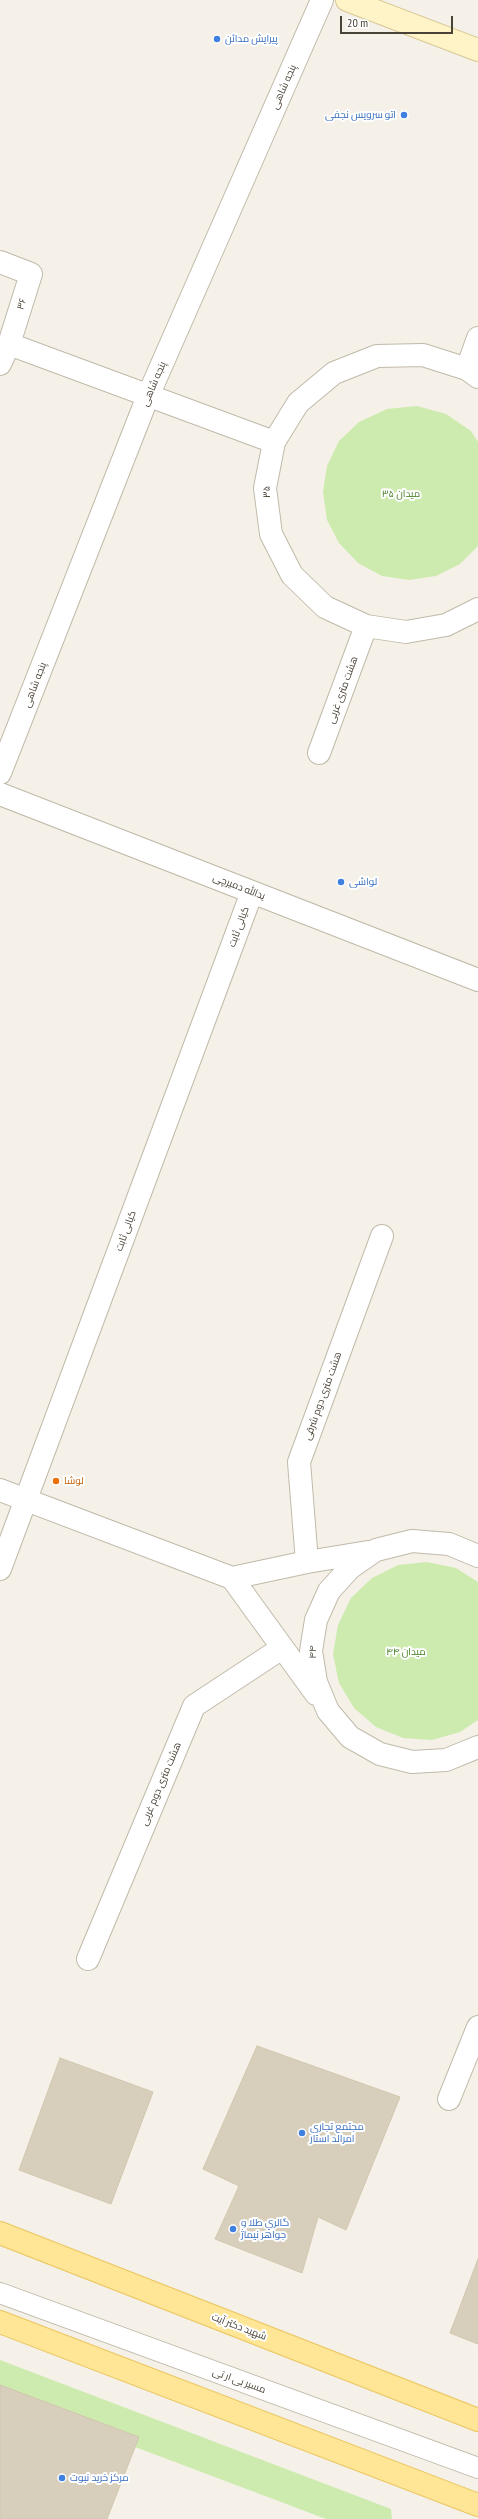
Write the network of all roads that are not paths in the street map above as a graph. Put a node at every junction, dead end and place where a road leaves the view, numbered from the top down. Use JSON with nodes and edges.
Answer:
{"nodes":[{"id":1,"x":322,"y":0,"type":"edge"},
{"id":2,"x":347,"y":0,"type":"edge"},
{"id":3,"x":478,"y":50,"type":"edge"},
{"id":4,"x":0,"y":262,"type":"edge"},
{"id":5,"x":478,"y":338,"type":"edge"},
{"id":6,"x":4,"y":354,"type":"edge"},
{"id":7,"x":473,"y":373,"type":"edge"},
{"id":8,"x":148,"y":396,"type":"junction"},
{"id":9,"x":274,"y":442,"type":"junction"},
{"id":10,"x":478,"y":609,"type":"edge"},
{"id":11,"x":366,"y":626,"type":"junction"},
{"id":12,"x":319,"y":753,"type":"dead end"},
{"id":13,"x":0,"y":774,"type":"edge"},
{"id":14,"x":0,"y":794,"type":"edge"},
{"id":15,"x":252,"y":892,"type":"junction"},
{"id":16,"x":478,"y":980,"type":"edge"},
{"id":17,"x":382,"y":1236,"type":"dead end"},
{"id":18,"x":0,"y":1490,"type":"edge"},
{"id":19,"x":26,"y":1500,"type":"junction"},
{"id":20,"x":376,"y":1550,"type":"junction"},
{"id":21,"x":478,"y":1556,"type":"edge"},
{"id":22,"x":307,"y":1562,"type":"junction"},
{"id":23,"x":0,"y":1569,"type":"edge"},
{"id":24,"x":232,"y":1578,"type":"junction"},
{"id":25,"x":282,"y":1648,"type":"junction"},
{"id":26,"x":328,"y":1711,"type":"junction"},
{"id":27,"x":478,"y":1747,"type":"edge"},
{"id":28,"x":88,"y":1959,"type":"dead end"},
{"id":29,"x":478,"y":2027,"type":"edge"},
{"id":30,"x":449,"y":2099,"type":"dead end"},
{"id":31,"x":0,"y":2233,"type":"edge"},
{"id":32,"x":0,"y":2293,"type":"edge"},
{"id":33,"x":0,"y":2322,"type":"edge"},
{"id":34,"x":478,"y":2420,"type":"edge"},
{"id":35,"x":478,"y":2468,"type":"edge"},
{"id":36,"x":478,"y":2505,"type":"edge"}],
"edges":[{"from":1,"to":8,"type":"street","name":"پنجه شاهی"},
{"from":2,"to":3,"type":"main road"},
{"from":4,"to":6,"type":"street","name":"۳۶"},
{"from":5,"to":7,"type":"street"},
{"from":6,"to":8,"type":"street"},
{"from":7,"to":9,"type":"street","name":"۳۵"},
{"from":8,"to":9,"type":"street"},
{"from":8,"to":13,"type":"street","name":"پنجه شاهی"},
{"from":9,"to":11,"type":"street","name":"۳۵"},
{"from":10,"to":11,"type":"street","name":"۳۵"},
{"from":11,"to":12,"type":"street","name":"هشت متری غربی"},
{"from":14,"to":15,"type":"street","name":"یدالله دمیرچی"},
{"from":15,"to":16,"type":"street","name":"یدالله دمیرچی"},
{"from":15,"to":19,"type":"street","name":"کیانی ثابت"},
{"from":17,"to":22,"type":"street","name":"هشت متری دوم شرقی"},
{"from":18,"to":19,"type":"street"},
{"from":19,"to":23,"type":"street","name":"کیانی ثابت"},
{"from":19,"to":24,"type":"street"},
{"from":20,"to":21,"type":"street","name":"۴۴"},
{"from":20,"to":22,"type":"street"},
{"from":20,"to":26,"type":"street","name":"۴۴"},
{"from":22,"to":24,"type":"street"},
{"from":24,"to":25,"type":"street"},
{"from":25,"to":26,"type":"street"},
{"from":25,"to":28,"type":"street","name":"هشت متری دوم غربی"},
{"from":26,"to":27,"type":"street","name":"۴۴"},
{"from":29,"to":30,"type":"street"},
{"from":31,"to":34,"type":"main road","name":"شهید دکتر آیت"},
{"from":32,"to":35,"type":"lane","name":"مسیر بی ار تی"},
{"from":33,"to":36,"type":"main road"}]}
